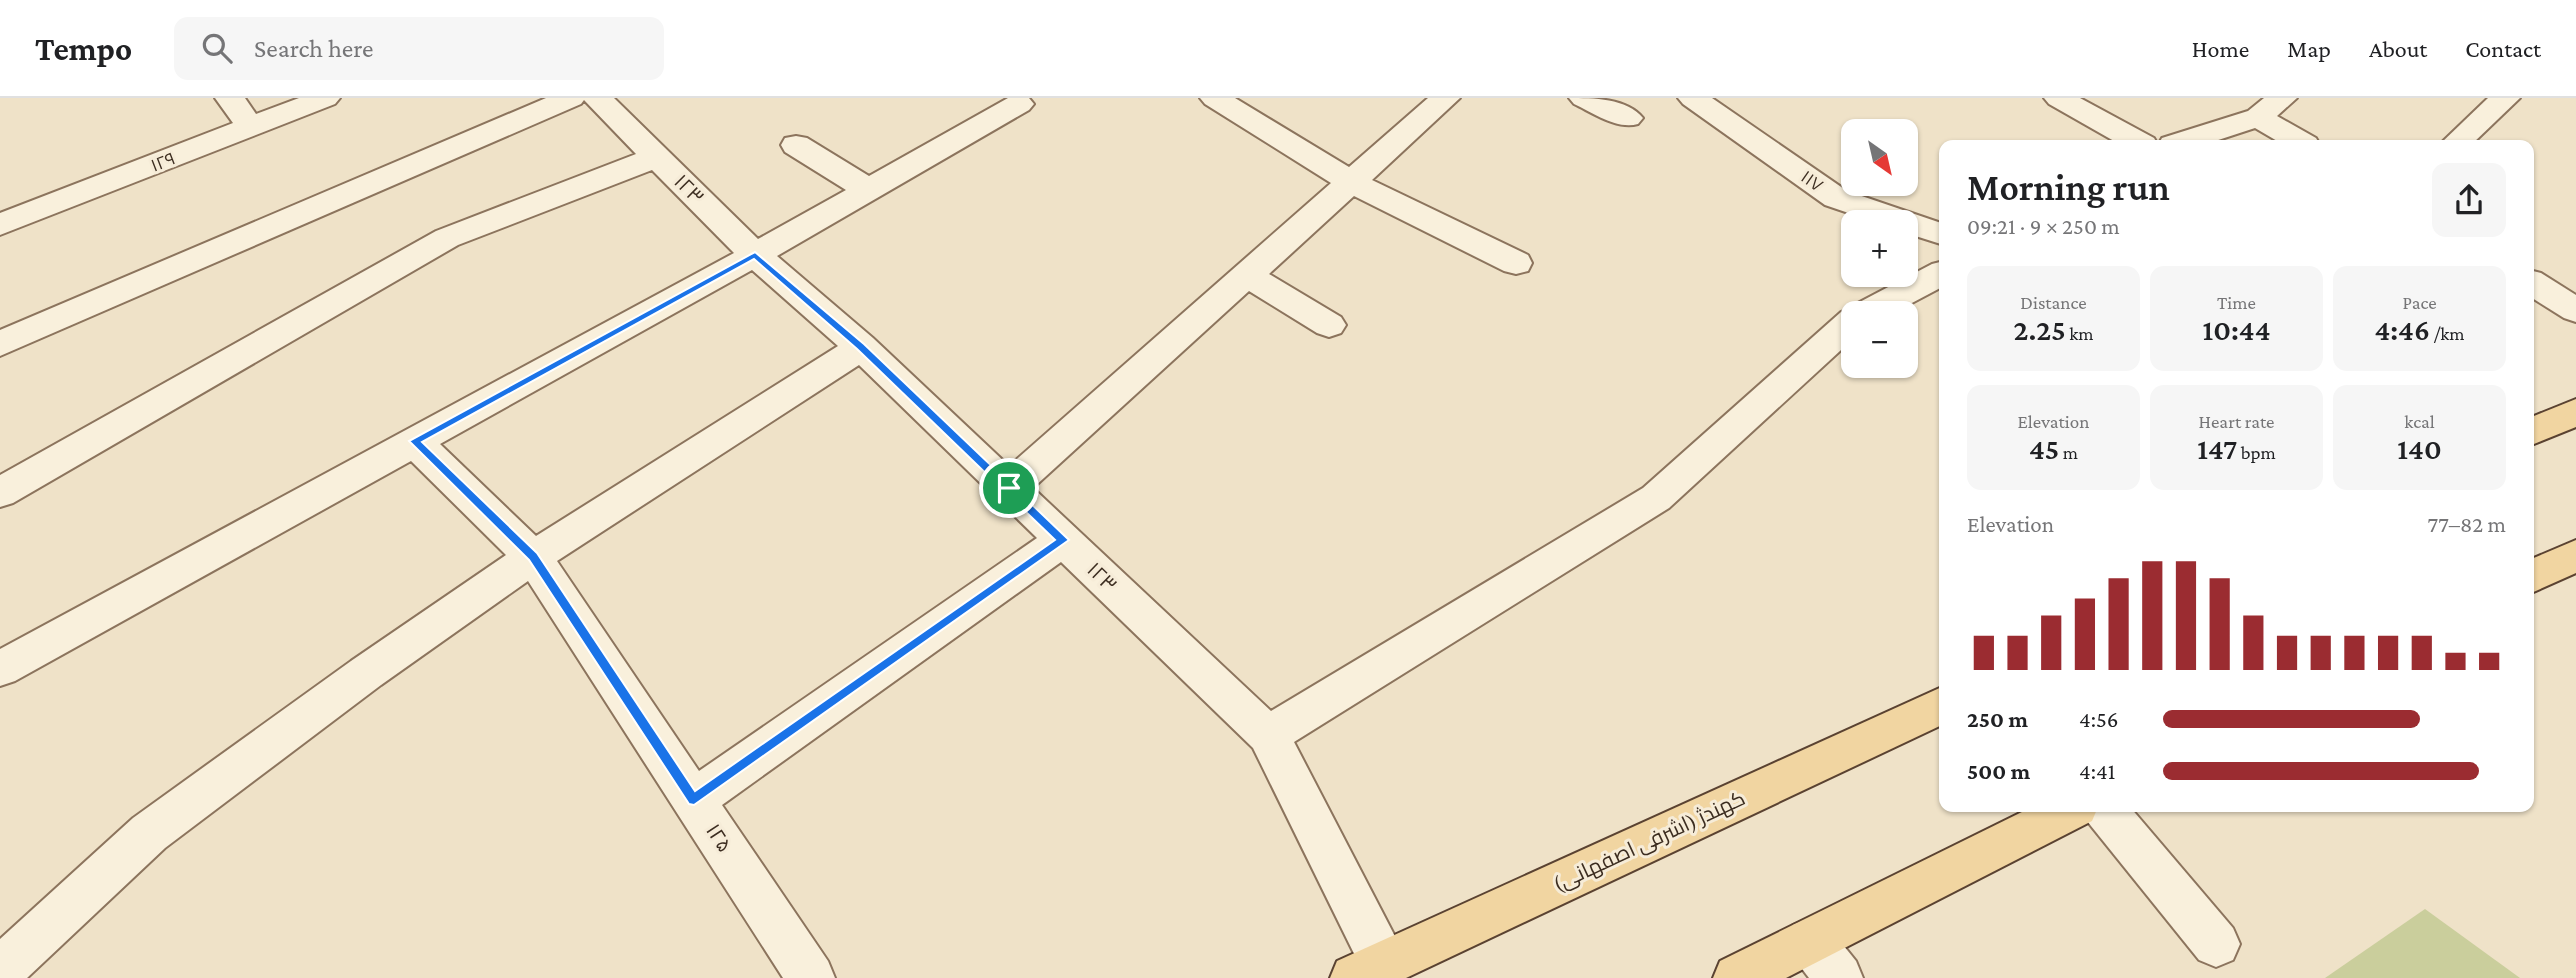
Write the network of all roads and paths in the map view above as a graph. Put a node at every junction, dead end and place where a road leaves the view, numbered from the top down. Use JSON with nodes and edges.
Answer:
{"nodes":[{"id":1,"x":230,"y":98,"type":"edge"},
{"id":2,"x":325,"y":98,"type":"edge"},
{"id":3,"x":571,"y":98,"type":"edge"},
{"id":4,"x":597,"y":98,"type":"edge"},
{"id":5,"x":1215,"y":98,"type":"edge"},
{"id":6,"x":1445,"y":98,"type":"edge"},
{"id":7,"x":1584,"y":98,"type":"edge"},
{"id":8,"x":1693,"y":98,"type":"edge"},
{"id":9,"x":2059,"y":98,"type":"edge"},
{"id":10,"x":2282,"y":98,"type":"edge"},
{"id":11,"x":2505,"y":98,"type":"edge"},
{"id":12,"x":1019,"y":104,"type":"dead end"},
{"id":13,"x":2258,"y":117,"type":"junction"},
{"id":14,"x":1628,"y":118,"type":"dead end"},
{"id":15,"x":251,"y":128,"type":"junction"},
{"id":16,"x":2134,"y":140,"type":"edge"},
{"id":17,"x":2189,"y":140,"type":"edge"},
{"id":18,"x":2297,"y":140,"type":"edge"},
{"id":19,"x":2460,"y":140,"type":"edge"},
{"id":20,"x":796,"y":145,"type":"dead end"},
{"id":21,"x":657,"y":157,"type":"junction"},
{"id":22,"x":1351,"y":182,"type":"junction"},
{"id":23,"x":869,"y":190,"type":"junction"},
{"id":24,"x":0,"y":225,"type":"edge"},
{"id":25,"x":1939,"y":234,"type":"edge"},
{"id":26,"x":755,"y":255,"type":"junction"},
{"id":27,"x":1516,"y":263,"type":"dead end"},
{"id":28,"x":1247,"y":275,"type":"junction"},
{"id":29,"x":1939,"y":275,"type":"edge"},
{"id":30,"x":2534,"y":284,"type":"edge"},
{"id":31,"x":1889,"y":301,"type":"edge"},
{"id":32,"x":2576,"y":310,"type":"edge"},
{"id":33,"x":1329,"y":325,"type":"dead end"},
{"id":34,"x":1841,"y":331,"type":"edge"},
{"id":35,"x":0,"y":344,"type":"edge"},
{"id":36,"x":860,"y":347,"type":"junction"},
{"id":37,"x":2576,"y":412,"type":"edge"},
{"id":38,"x":2534,"y":431,"type":"edge"},
{"id":39,"x":414,"y":441,"type":"junction"},
{"id":40,"x":1009,"y":488,"type":"junction"},
{"id":41,"x":0,"y":492,"type":"edge"},
{"id":42,"x":1063,"y":540,"type":"junction"},
{"id":43,"x":2576,"y":555,"type":"edge"},
{"id":44,"x":533,"y":557,"type":"junction"},
{"id":45,"x":2534,"y":576,"type":"edge"},
{"id":46,"x":0,"y":668,"type":"edge"},
{"id":47,"x":1939,"y":706,"type":"edge"},
{"id":48,"x":1268,"y":735,"type":"junction"},
{"id":49,"x":694,"y":800,"type":"junction"},
{"id":50,"x":2066,"y":812,"type":"edge"},
{"id":51,"x":2107,"y":812,"type":"edge"},
{"id":52,"x":1810,"y":941,"type":"junction"},
{"id":53,"x":2216,"y":944,"type":"dead end"},
{"id":54,"x":0,"y":971,"type":"edge"},
{"id":55,"x":1369,"y":971,"type":"edge"},
{"id":56,"x":811,"y":978,"type":"edge"},
{"id":57,"x":1737,"y":978,"type":"edge"},
{"id":58,"x":1839,"y":978,"type":"edge"}],
"edges":[{"from":1,"to":15,"type":"street"},
{"from":2,"to":15,"type":"street","name":"۱۲۹"},
{"from":3,"to":35,"type":"street"},
{"from":4,"to":21,"type":"street","name":"۱۲۳"},
{"from":5,"to":22,"type":"street"},
{"from":6,"to":22,"type":"street"},
{"from":7,"to":14,"type":"street"},
{"from":8,"to":25,"type":"street","name":"۱۱۷"},
{"from":9,"to":16,"type":"street"},
{"from":10,"to":13,"type":"street"},
{"from":11,"to":19,"type":"street"},
{"from":12,"to":23,"type":"street"},
{"from":13,"to":17,"type":"street"},
{"from":13,"to":18,"type":"street"},
{"from":15,"to":24,"type":"street","name":"۱۲۹"},
{"from":20,"to":23,"type":"street"},
{"from":21,"to":26,"type":"street","name":"۱۲۳"},
{"from":21,"to":41,"type":"street"},
{"from":22,"to":27,"type":"street"},
{"from":22,"to":28,"type":"street"},
{"from":23,"to":26,"type":"street"},
{"from":26,"to":36,"type":"street","name":"۱۲۳"},
{"from":26,"to":39,"type":"street"},
{"from":28,"to":33,"type":"street"},
{"from":28,"to":40,"type":"street"},
{"from":29,"to":31,"type":"street"},
{"from":30,"to":32,"type":"street"},
{"from":34,"to":48,"type":"street"},
{"from":36,"to":40,"type":"street","name":"۱۲۳"},
{"from":36,"to":44,"type":"street"},
{"from":37,"to":38,"type":"main road"},
{"from":39,"to":44,"type":"street","name":"۱۲۵"},
{"from":39,"to":46,"type":"street"},
{"from":40,"to":42,"type":"street","name":"۱۲۳"},
{"from":42,"to":48,"type":"street","name":"۱۲۳"},
{"from":42,"to":49,"type":"street"},
{"from":43,"to":45,"type":"main road"},
{"from":44,"to":49,"type":"street","name":"۱۲۵"},
{"from":44,"to":54,"type":"street"},
{"from":47,"to":55,"type":"main road","name":"کهندژ (اشرفی اصفهانی)"},
{"from":48,"to":55,"type":"street","name":"۱۲۳"},
{"from":49,"to":56,"type":"street","name":"۱۲۵"},
{"from":50,"to":52,"type":"main road"},
{"from":51,"to":53,"type":"street"},
{"from":52,"to":57,"type":"main road"},
{"from":52,"to":58,"type":"street"}]}
